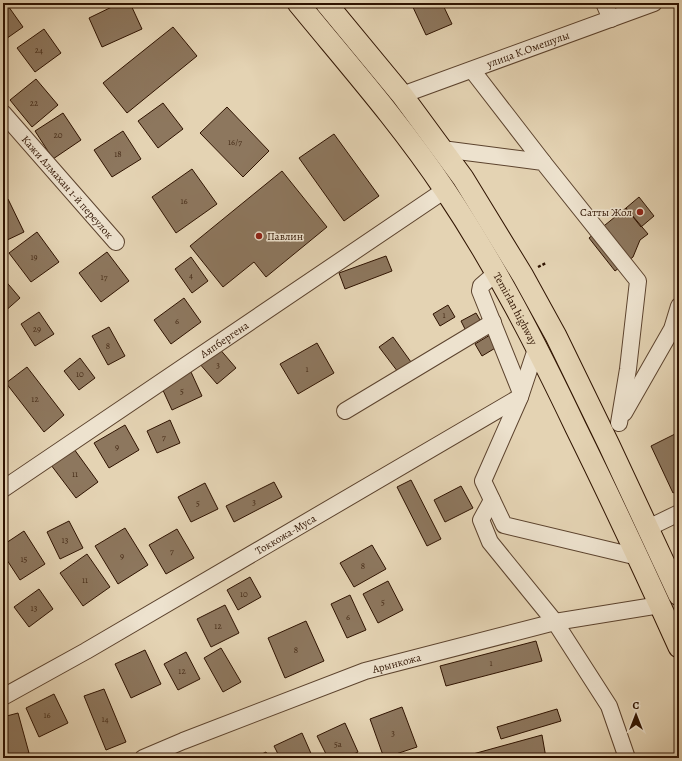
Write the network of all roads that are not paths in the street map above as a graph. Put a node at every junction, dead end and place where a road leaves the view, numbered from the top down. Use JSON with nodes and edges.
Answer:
{"nodes":[{"id":1,"x":298,"y":3,"type":"edge"},
{"id":2,"x":326,"y":3,"type":"edge"},
{"id":3,"x":604,"y":3,"type":"edge"},
{"id":4,"x":654,"y":3,"type":"edge"},
{"id":5,"x":612,"y":19,"type":"junction"},
{"id":6,"x":472,"y":70,"type":"junction"},
{"id":7,"x":402,"y":95,"type":"junction"},
{"id":8,"x":3,"y":113,"type":"edge"},
{"id":9,"x":442,"y":149,"type":"junction"},
{"id":10,"x":543,"y":162,"type":"junction"},
{"id":11,"x":445,"y":190,"type":"junction"},
{"id":12,"x":116,"y":242,"type":"dead end"},
{"id":13,"x":496,"y":273,"type":"junction"},
{"id":14,"x":538,"y":301,"type":"junction"},
{"id":15,"x":679,"y":306,"type":"edge"},
{"id":16,"x":518,"y":312,"type":"junction"},
{"id":17,"x":493,"y":322,"type":"junction"},
{"id":18,"x":537,"y":346,"type":"junction"},
{"id":19,"x":521,"y":395,"type":"junction"},
{"id":20,"x":345,"y":411,"type":"dead end"},
{"id":21,"x":619,"y":423,"type":"junction"},
{"id":22,"x":609,"y":445,"type":"junction"},
{"id":23,"x":3,"y":489,"type":"edge"},
{"id":24,"x":492,"y":500,"type":"junction"},
{"id":25,"x":679,"y":513,"type":"edge"},
{"id":26,"x":648,"y":528,"type":"junction"},
{"id":27,"x":638,"y":557,"type":"junction"},
{"id":28,"x":679,"y":595,"type":"edge"},
{"id":29,"x":660,"y":605,"type":"junction"},
{"id":30,"x":555,"y":622,"type":"junction"},
{"id":31,"x":679,"y":647,"type":"edge"},
{"id":32,"x":3,"y":696,"type":"edge"},
{"id":33,"x":143,"y":758,"type":"edge"},
{"id":34,"x":627,"y":758,"type":"edge"}],
"edges":[{"from":1,"to":11,"type":"main road","name":"Temirlan highway"},
{"from":2,"to":7,"type":"main road","name":"Temirlan highway"},
{"from":3,"to":5,"type":"street"},
{"from":4,"to":5,"type":"street","name":"улица К.Омешулы"},
{"from":5,"to":6,"type":"street","name":"улица К.Омешулы"},
{"from":6,"to":7,"type":"street","name":"улица К.Омешулы"},
{"from":6,"to":10,"type":"street"},
{"from":7,"to":9,"type":"main road","name":"Temirlan highway"},
{"from":8,"to":12,"type":"street","name":"Кажи Алмахан 1-й переулок"},
{"from":9,"to":10,"type":"street"},
{"from":9,"to":14,"type":"main road","name":"Temirlan highway"},
{"from":10,"to":21,"type":"street"},
{"from":11,"to":13,"type":"main road","name":"Temirlan highway"},
{"from":11,"to":23,"type":"street","name":"Аяпбергена"},
{"from":13,"to":16,"type":"main road","name":"Temirlan highway"},
{"from":13,"to":17,"type":"street"},
{"from":14,"to":16,"type":"main road"},
{"from":14,"to":22,"type":"main road","name":"Temirlan highway"},
{"from":15,"to":21,"type":"street"},
{"from":16,"to":18,"type":"main road","name":"Temirlan highway"},
{"from":17,"to":19,"type":"street"},
{"from":17,"to":20,"type":"street"},
{"from":18,"to":19,"type":"street"},
{"from":18,"to":27,"type":"main road","name":"Temirlan highway"},
{"from":19,"to":24,"type":"street"},
{"from":19,"to":32,"type":"street","name":"Токкожа-Муса"},
{"from":21,"to":22,"type":"street"},
{"from":22,"to":26,"type":"main road","name":"Temirlan highway"},
{"from":24,"to":27,"type":"street"},
{"from":24,"to":30,"type":"street"},
{"from":25,"to":26,"type":"street"},
{"from":26,"to":28,"type":"main road","name":"Temirlan highway"},
{"from":27,"to":29,"type":"main road","name":"Temirlan highway"},
{"from":29,"to":30,"type":"street","name":"Арынкожа"},
{"from":29,"to":31,"type":"main road","name":"Temirlan highway"},
{"from":30,"to":33,"type":"street","name":"Арынкожа"},
{"from":30,"to":34,"type":"street"}]}
